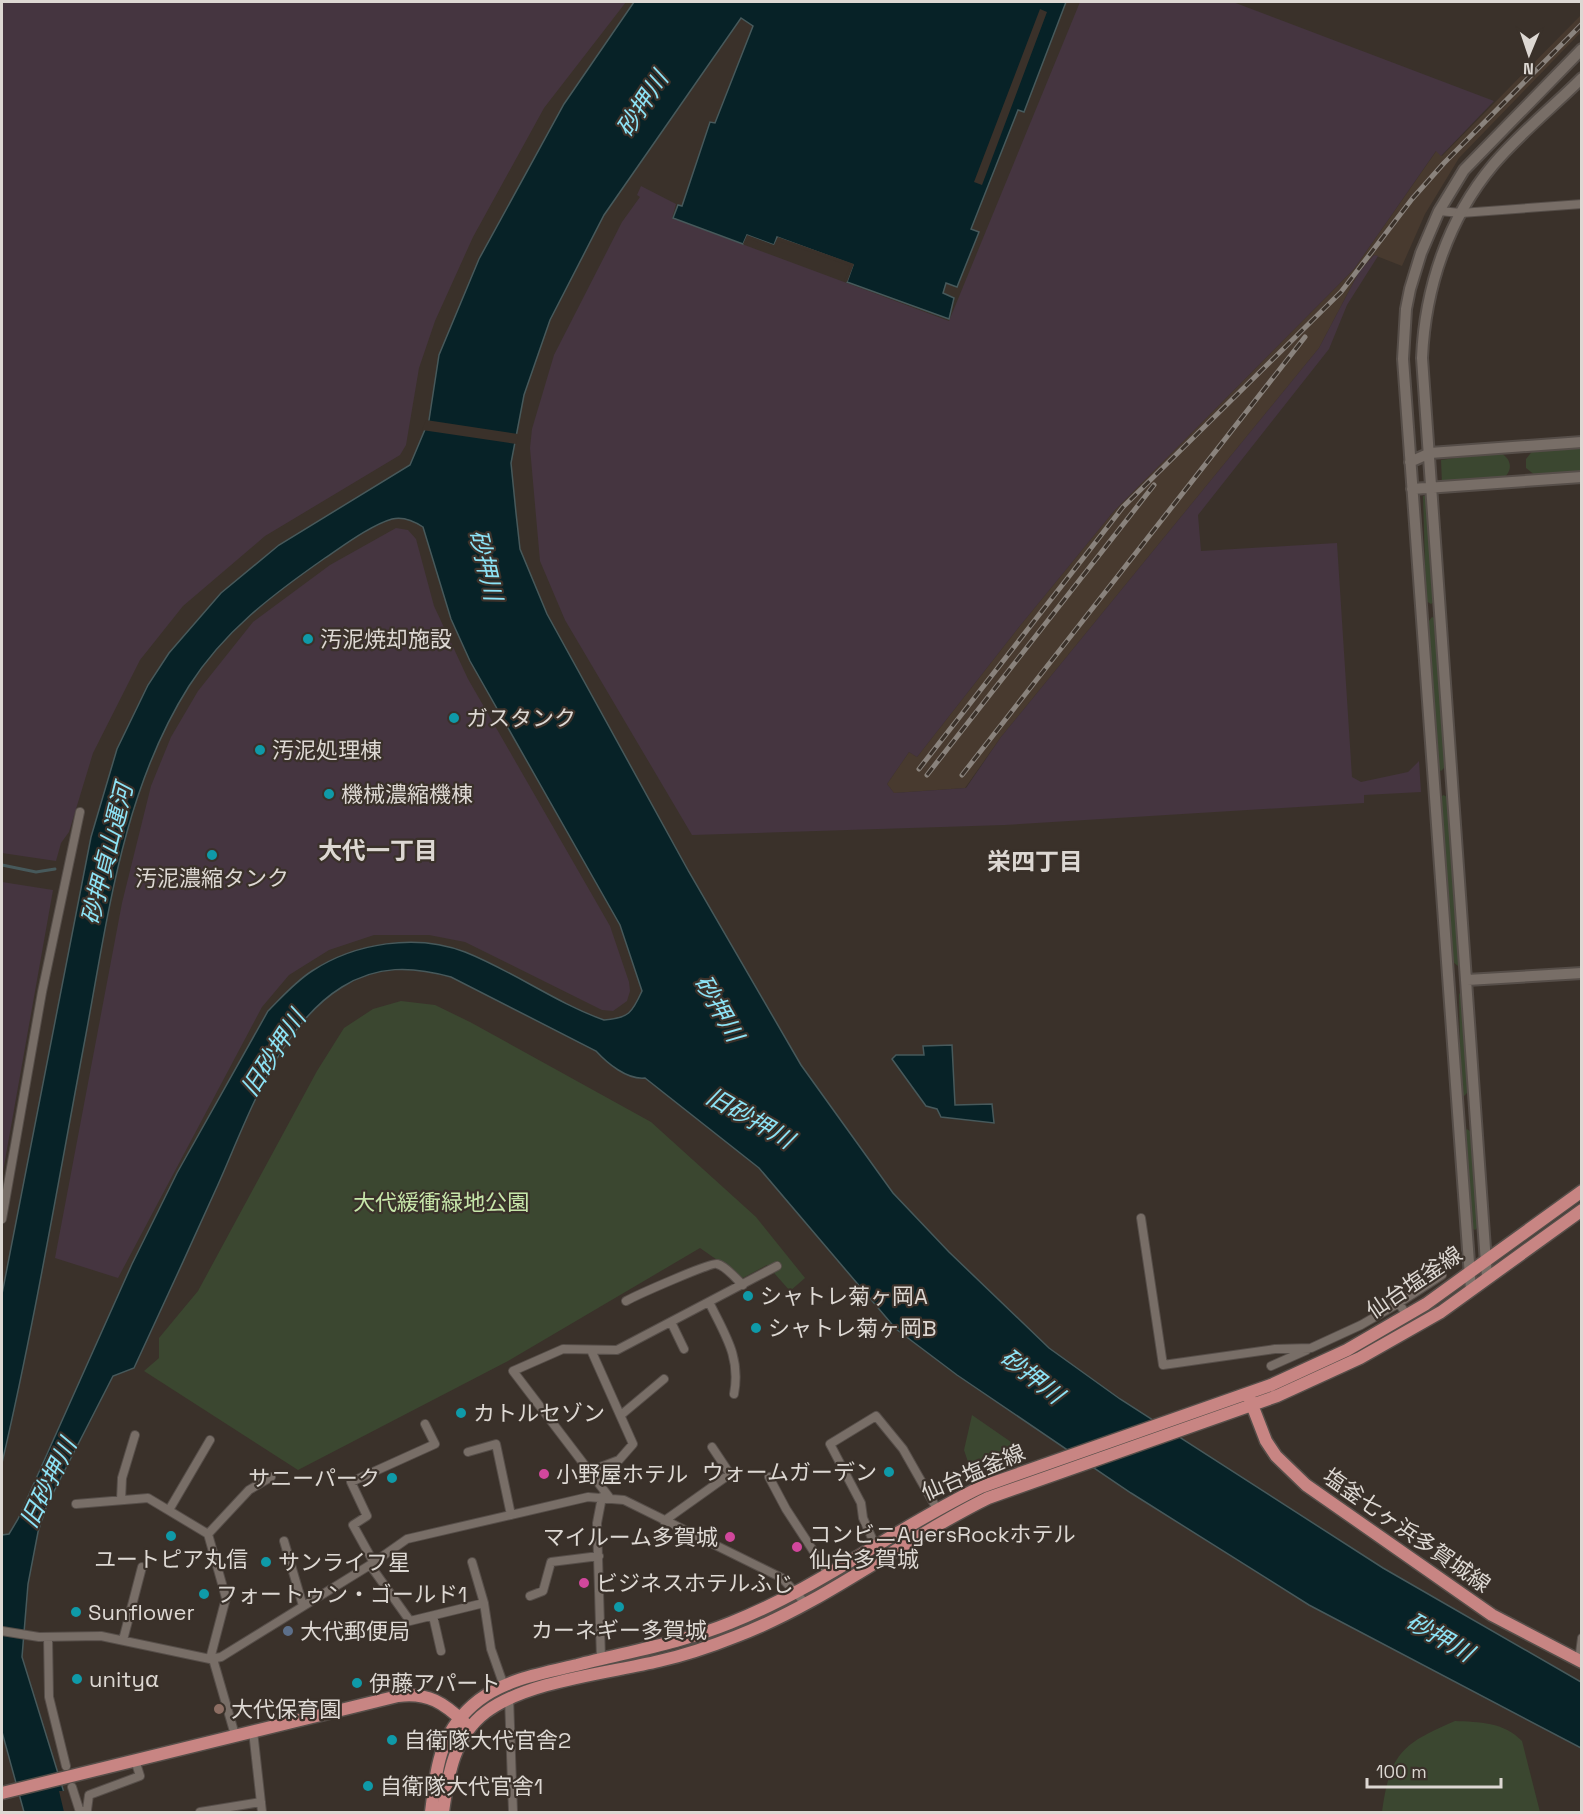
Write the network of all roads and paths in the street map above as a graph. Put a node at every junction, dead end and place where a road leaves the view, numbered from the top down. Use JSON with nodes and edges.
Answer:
{"nodes":[{"id":1,"x":1581,"y":49,"type":"edge"},
{"id":2,"x":1581,"y":78,"type":"edge"},
{"id":3,"x":1581,"y":204,"type":"edge"},
{"id":4,"x":1439,"y":211,"type":"junction"},
{"id":5,"x":1461,"y":213,"type":"junction"},
{"id":6,"x":1581,"y":442,"type":"edge"},
{"id":7,"x":1430,"y":453,"type":"junction"},
{"id":8,"x":1410,"y":462,"type":"junction"},
{"id":9,"x":1581,"y":477,"type":"edge"},
{"id":10,"x":1432,"y":487,"type":"junction"},
{"id":11,"x":1412,"y":489,"type":"junction"},
{"id":12,"x":80,"y":812,"type":"dead end"},
{"id":13,"x":1581,"y":973,"type":"edge"},
{"id":14,"x":1467,"y":980,"type":"junction"},
{"id":15,"x":1449,"y":984,"type":"junction"},
{"id":16,"x":1475,"y":1102,"type":"junction"},
{"id":17,"x":1458,"y":1103,"type":"junction"},
{"id":18,"x":1581,"y":1191,"type":"edge"},
{"id":19,"x":1581,"y":1210,"type":"edge"},
{"id":20,"x":1141,"y":1218,"type":"dead end"},
{"id":21,"x":2,"y":1219,"type":"edge"},
{"id":22,"x":1486,"y":1258,"type":"junction"},
{"id":23,"x":777,"y":1266,"type":"dead end"},
{"id":24,"x":1470,"y":1270,"type":"junction"},
{"id":25,"x":1442,"y":1275,"type":"dead end"},
{"id":26,"x":1487,"y":1277,"type":"junction"},
{"id":27,"x":743,"y":1285,"type":"junction"},
{"id":28,"x":1471,"y":1290,"type":"junction"},
{"id":29,"x":626,"y":1301,"type":"dead end"},
{"id":30,"x":709,"y":1302,"type":"junction"},
{"id":31,"x":1399,"y":1303,"type":"junction"},
{"id":32,"x":1407,"y":1316,"type":"junction"},
{"id":33,"x":671,"y":1322,"type":"junction"},
{"id":34,"x":1311,"y":1348,"type":"junction"},
{"id":35,"x":684,"y":1349,"type":"dead end"},
{"id":36,"x":591,"y":1350,"type":"junction"},
{"id":37,"x":1271,"y":1366,"type":"dead end"},
{"id":38,"x":664,"y":1379,"type":"dead end"},
{"id":39,"x":734,"y":1394,"type":"dead end"},
{"id":40,"x":1249,"y":1399,"type":"junction"},
{"id":41,"x":621,"y":1415,"type":"junction"},
{"id":42,"x":425,"y":1424,"type":"dead end"},
{"id":43,"x":135,"y":1435,"type":"dead end"},
{"id":44,"x":210,"y":1440,"type":"dead end"},
{"id":45,"x":712,"y":1447,"type":"dead end"},
{"id":46,"x":468,"y":1452,"type":"dead end"},
{"id":47,"x":590,"y":1472,"type":"junction"},
{"id":48,"x":769,"y":1477,"type":"dead end"},
{"id":49,"x":271,"y":1478,"type":"dead end"},
{"id":50,"x":605,"y":1497,"type":"junction"},
{"id":51,"x":121,"y":1500,"type":"junction"},
{"id":52,"x":76,"y":1504,"type":"dead end"},
{"id":53,"x":936,"y":1509,"type":"junction"},
{"id":54,"x":169,"y":1510,"type":"junction"},
{"id":55,"x":511,"y":1515,"type":"junction"},
{"id":56,"x":664,"y":1521,"type":"junction"},
{"id":57,"x":208,"y":1533,"type":"junction"},
{"id":58,"x":284,"y":1541,"type":"dead end"},
{"id":59,"x":875,"y":1545,"type":"junction"},
{"id":60,"x":599,"y":1556,"type":"junction"},
{"id":61,"x":472,"y":1562,"type":"dead end"},
{"id":62,"x":372,"y":1564,"type":"junction"},
{"id":63,"x":142,"y":1567,"type":"dead end"},
{"id":64,"x":830,"y":1575,"type":"junction"},
{"id":65,"x":797,"y":1594,"type":"junction"},
{"id":66,"x":530,"y":1596,"type":"dead end"},
{"id":67,"x":484,"y":1603,"type":"junction"},
{"id":68,"x":806,"y":1604,"type":"junction"},
{"id":69,"x":303,"y":1606,"type":"junction"},
{"id":70,"x":433,"y":1616,"type":"junction"},
{"id":71,"x":2,"y":1631,"type":"edge"},
{"id":72,"x":48,"y":1637,"type":"junction"},
{"id":73,"x":1581,"y":1638,"type":"edge"},
{"id":74,"x":123,"y":1640,"type":"junction"},
{"id":75,"x":441,"y":1651,"type":"dead end"},
{"id":76,"x":211,"y":1659,"type":"junction"},
{"id":77,"x":602,"y":1659,"type":"junction"},
{"id":78,"x":1580,"y":1661,"type":"edge"},
{"id":79,"x":506,"y":1692,"type":"junction"},
{"id":80,"x":460,"y":1718,"type":"junction"},
{"id":81,"x":470,"y":1727,"type":"junction"},
{"id":82,"x":253,"y":1731,"type":"junction"},
{"id":83,"x":235,"y":1735,"type":"junction"},
{"id":84,"x":135,"y":1760,"type":"junction"},
{"id":85,"x":67,"y":1777,"type":"junction"},
{"id":86,"x":7,"y":1792,"type":"edge"},
{"id":87,"x":261,"y":1802,"type":"junction"},
{"id":88,"x":228,"y":1810,"type":"edge"},
{"id":89,"x":80,"y":1812,"type":"edge"},
{"id":90,"x":200,"y":1812,"type":"edge"},
{"id":91,"x":262,"y":1812,"type":"edge"},
{"id":92,"x":431,"y":1812,"type":"edge"},
{"id":93,"x":443,"y":1812,"type":"edge"},
{"id":94,"x":513,"y":1812,"type":"edge"}],
"edges":[{"from":1,"to":4,"type":"street"},
{"from":2,"to":5,"type":"street"},
{"from":3,"to":5,"type":"street"},
{"from":4,"to":5,"type":"street"},
{"from":4,"to":8,"type":"street"},
{"from":5,"to":7,"type":"street"},
{"from":6,"to":7,"type":"street"},
{"from":7,"to":8,"type":"street"},
{"from":7,"to":10,"type":"street"},
{"from":8,"to":11,"type":"street"},
{"from":9,"to":10,"type":"street"},
{"from":10,"to":11,"type":"street"},
{"from":10,"to":14,"type":"street"},
{"from":11,"to":15,"type":"street"},
{"from":12,"to":21,"type":"street"},
{"from":13,"to":14,"type":"street"},
{"from":14,"to":15,"type":"street"},
{"from":14,"to":16,"type":"street"},
{"from":15,"to":17,"type":"street"},
{"from":16,"to":17,"type":"street"},
{"from":16,"to":22,"type":"street"},
{"from":17,"to":24,"type":"street"},
{"from":18,"to":22,"type":"main road","name":"仙台塩釜線"},
{"from":19,"to":26,"type":"main road","name":"仙台塩釜線"},
{"from":20,"to":34,"type":"street"},
{"from":22,"to":24,"type":"main road","name":"仙台塩釜線"},
{"from":22,"to":26,"type":"street"},
{"from":23,"to":27,"type":"street"},
{"from":24,"to":28,"type":"street"},
{"from":24,"to":32,"type":"main road","name":"仙台塩釜線"},
{"from":25,"to":31,"type":"street"},
{"from":26,"to":28,"type":"main road","name":"仙台塩釜線"},
{"from":27,"to":29,"type":"street"},
{"from":27,"to":30,"type":"street"},
{"from":28,"to":40,"type":"main road","name":"仙台塩釜線"},
{"from":30,"to":33,"type":"street"},
{"from":30,"to":39,"type":"street"},
{"from":31,"to":32,"type":"street"},
{"from":31,"to":34,"type":"street"},
{"from":32,"to":40,"type":"main road","name":"仙台塩釜線"},
{"from":33,"to":35,"type":"street"},
{"from":33,"to":36,"type":"street"},
{"from":34,"to":37,"type":"street"},
{"from":36,"to":41,"type":"street"},
{"from":36,"to":47,"type":"street"},
{"from":38,"to":41,"type":"street"},
{"from":40,"to":53,"type":"main road","name":"仙台塩釜線"},
{"from":40,"to":68,"type":"main road","name":"仙台塩釜線"},
{"from":40,"to":78,"type":"main road","name":"塩釜七ヶ浜多賀城線"},
{"from":41,"to":47,"type":"street"},
{"from":42,"to":62,"type":"street"},
{"from":43,"to":51,"type":"street"},
{"from":44,"to":54,"type":"street"},
{"from":45,"to":56,"type":"street"},
{"from":46,"to":55,"type":"street"},
{"from":47,"to":50,"type":"street"},
{"from":48,"to":64,"type":"street"},
{"from":49,"to":57,"type":"street"},
{"from":50,"to":55,"type":"street"},
{"from":50,"to":56,"type":"street"},
{"from":50,"to":60,"type":"street"},
{"from":51,"to":52,"type":"street"},
{"from":51,"to":54,"type":"street"},
{"from":53,"to":59,"type":"main road","name":"仙台塩釜線"},
{"from":53,"to":59,"type":"street"},
{"from":54,"to":57,"type":"street"},
{"from":55,"to":62,"type":"street"},
{"from":56,"to":65,"type":"street"},
{"from":57,"to":76,"type":"street"},
{"from":58,"to":69,"type":"street"},
{"from":59,"to":64,"type":"main road","name":"仙台塩釜線"},
{"from":60,"to":66,"type":"street"},
{"from":60,"to":77,"type":"street"},
{"from":61,"to":67,"type":"street"},
{"from":62,"to":69,"type":"street"},
{"from":62,"to":70,"type":"street"},
{"from":63,"to":74,"type":"street"},
{"from":64,"to":65,"type":"main road","name":"仙台塩釜線"},
{"from":65,"to":68,"type":"street"},
{"from":65,"to":77,"type":"main road","name":"仙台塩釜線"},
{"from":67,"to":70,"type":"street"},
{"from":67,"to":79,"type":"street"},
{"from":68,"to":79,"type":"main road","name":"仙台塩釜線"},
{"from":69,"to":76,"type":"street"},
{"from":70,"to":75,"type":"street"},
{"from":71,"to":72,"type":"street"},
{"from":72,"to":74,"type":"street"},
{"from":72,"to":85,"type":"street"},
{"from":73,"to":78,"type":"street"},
{"from":74,"to":76,"type":"street"},
{"from":76,"to":83,"type":"street"},
{"from":77,"to":79,"type":"main road","name":"仙台塩釜線"},
{"from":79,"to":80,"type":"main road","name":"仙台塩釜線"},
{"from":79,"to":81,"type":"main road","name":"仙台塩釜線"},
{"from":79,"to":94,"type":"street"},
{"from":80,"to":81,"type":"main road"},
{"from":80,"to":82,"type":"main road"},
{"from":80,"to":92,"type":"main road","name":"仙台塩釜線"},
{"from":81,"to":93,"type":"main road","name":"仙台塩釜線"},
{"from":82,"to":83,"type":"main road"},
{"from":82,"to":87,"type":"street"},
{"from":83,"to":84,"type":"main road"},
{"from":84,"to":85,"type":"main road"},
{"from":84,"to":89,"type":"street"},
{"from":85,"to":86,"type":"main road"},
{"from":85,"to":89,"type":"street"},
{"from":87,"to":88,"type":"street"},
{"from":87,"to":91,"type":"street"},
{"from":88,"to":90,"type":"street"}]}
